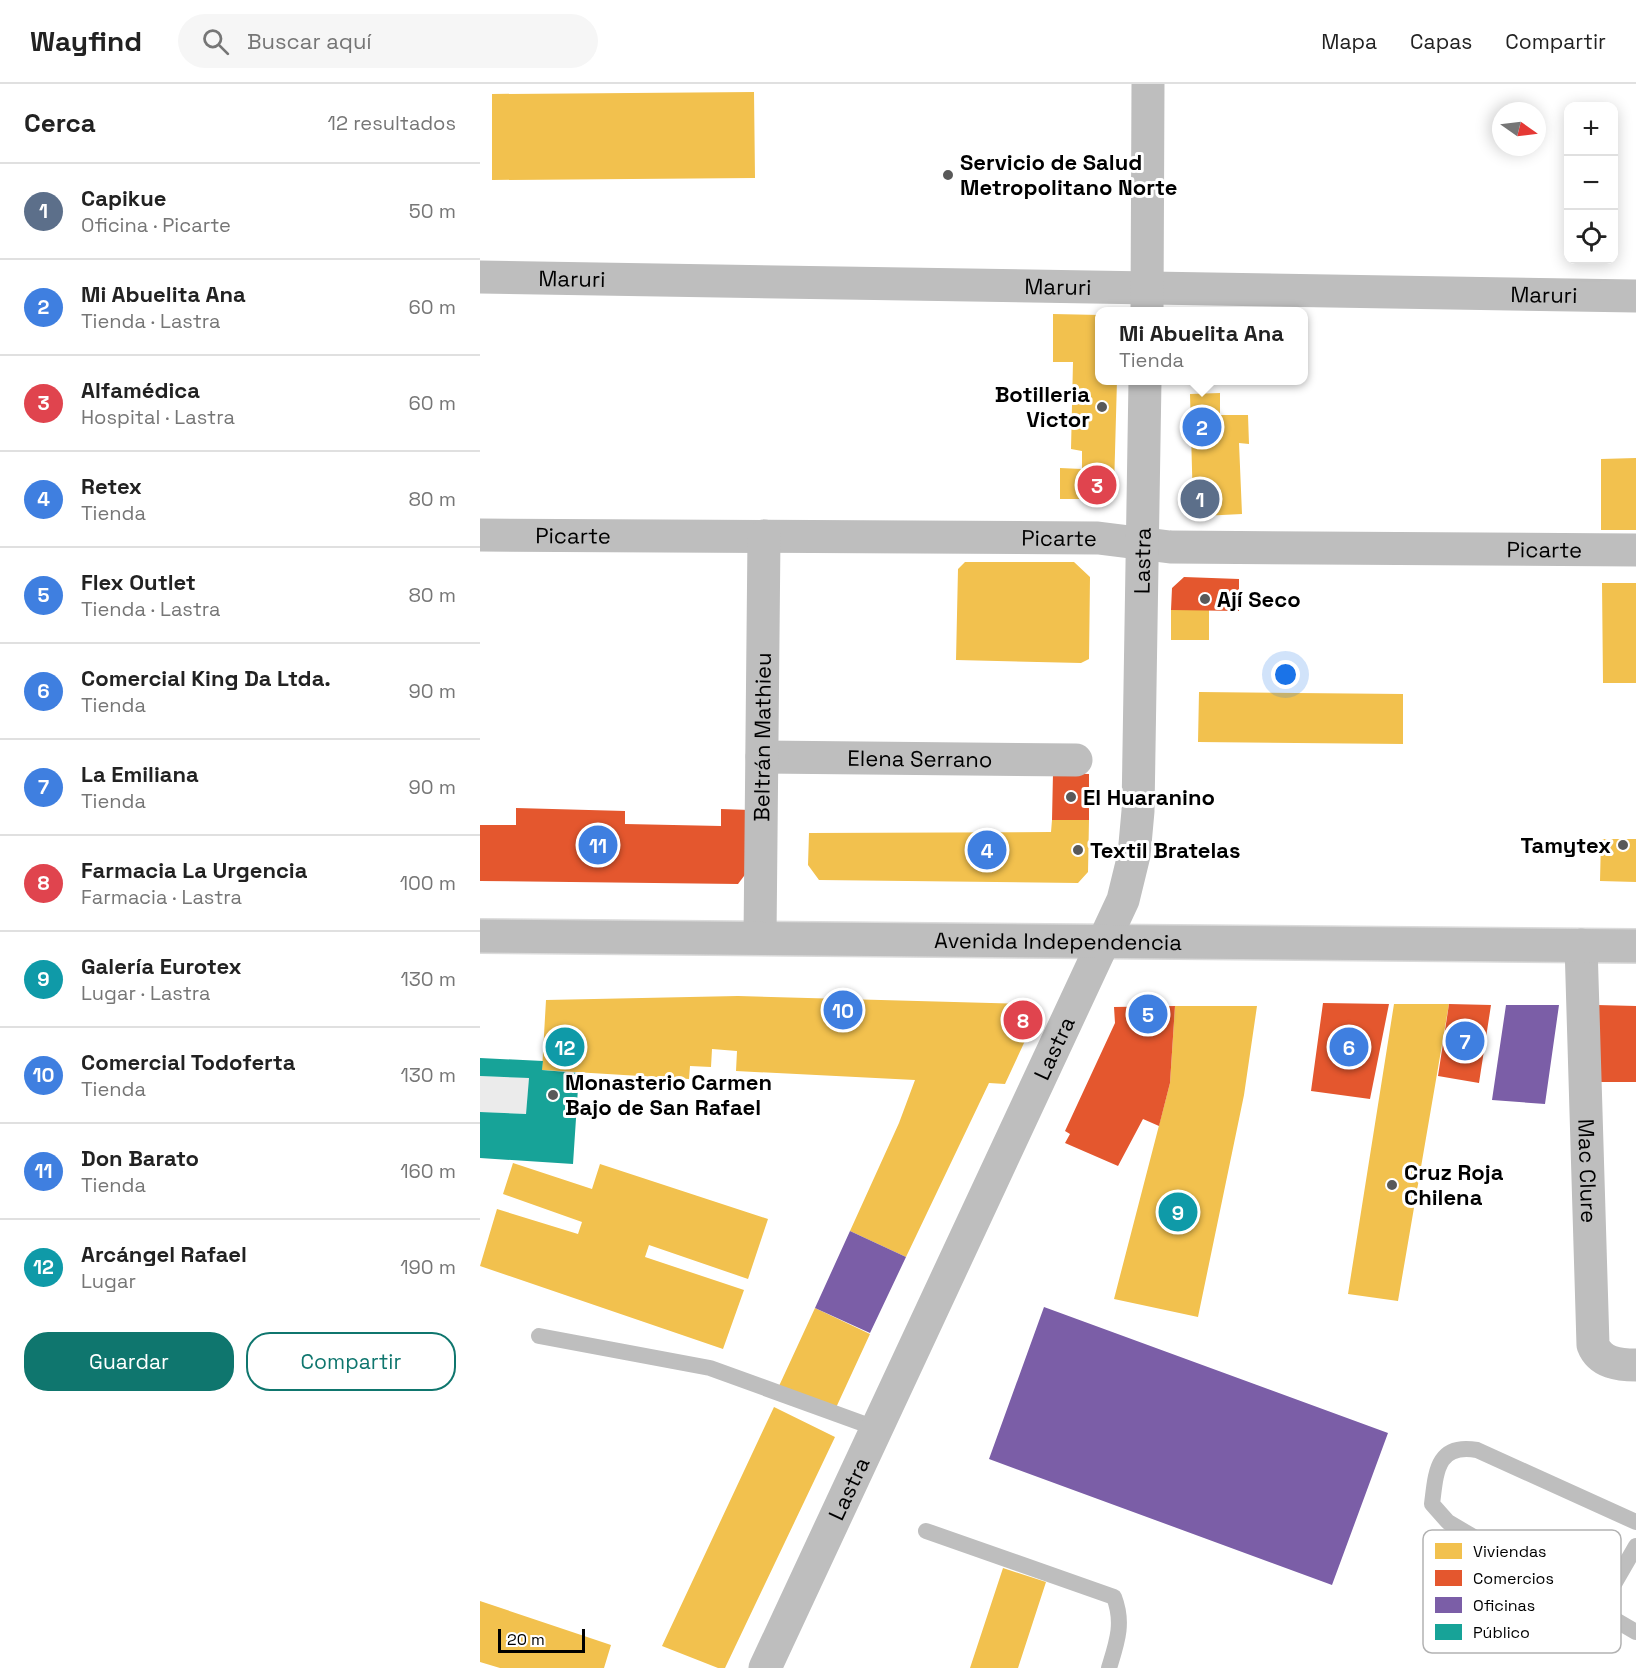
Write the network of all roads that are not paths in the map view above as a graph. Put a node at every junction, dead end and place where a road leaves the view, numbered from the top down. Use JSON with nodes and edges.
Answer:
{"nodes":[{"id":1,"x":1148,"y":84,"type":"edge"},
{"id":2,"x":480,"y":277,"type":"edge"},
{"id":3,"x":1636,"y":296,"type":"edge"},
{"id":4,"x":1147,"y":300,"type":"edge"},
{"id":5,"x":1145,"y":385,"type":"edge"},
{"id":6,"x":480,"y":535,"type":"edge"},
{"id":7,"x":765,"y":537,"type":"junction"},
{"id":8,"x":1142,"y":544,"type":"junction"},
{"id":9,"x":1636,"y":550,"type":"edge"},
{"id":10,"x":762,"y":756,"type":"junction"},
{"id":11,"x":1076,"y":760,"type":"dead end"},
{"id":12,"x":480,"y":936,"type":"edge"},
{"id":13,"x":760,"y":938,"type":"junction"},
{"id":14,"x":1106,"y":941,"type":"junction"},
{"id":15,"x":1581,"y":945,"type":"junction"},
{"id":16,"x":1636,"y":946,"type":"edge"},
{"id":17,"x":539,"y":1336,"type":"dead end"},
{"id":18,"x":1636,"y":1365,"type":"edge"},
{"id":19,"x":878,"y":1429,"type":"junction"},
{"id":20,"x":1636,"y":1522,"type":"edge"},
{"id":21,"x":1462,"y":1530,"type":"edge"},
{"id":22,"x":926,"y":1531,"type":"dead end"},
{"id":23,"x":1636,"y":1546,"type":"edge"},
{"id":24,"x":1621,"y":1572,"type":"edge"},
{"id":25,"x":1621,"y":1623,"type":"edge"},
{"id":26,"x":1636,"y":1632,"type":"edge"},
{"id":27,"x":765,"y":1668,"type":"edge"},
{"id":28,"x":1109,"y":1668,"type":"edge"}],
"edges":[{"from":1,"to":4,"type":"street"},
{"from":2,"to":4,"type":"street","name":"Maruri"},
{"from":3,"to":4,"type":"street","name":"Maruri"},
{"from":5,"to":8,"type":"street","name":"Lastra"},
{"from":6,"to":7,"type":"street","name":"Picarte"},
{"from":7,"to":8,"type":"street","name":"Picarte"},
{"from":7,"to":10,"type":"street","name":"Beltrán Mathieu"},
{"from":8,"to":9,"type":"street","name":"Picarte"},
{"from":8,"to":14,"type":"street","name":"Lastra"},
{"from":10,"to":11,"type":"street","name":"Elena Serrano"},
{"from":10,"to":13,"type":"street","name":"Beltrán Mathieu"},
{"from":12,"to":13,"type":"street","name":"Avenida Independencia"},
{"from":13,"to":14,"type":"street","name":"Avenida Independencia"},
{"from":14,"to":15,"type":"street","name":"Avenida Independencia"},
{"from":14,"to":19,"type":"street","name":"Lastra"},
{"from":15,"to":16,"type":"street","name":"Avenida Independencia"},
{"from":15,"to":18,"type":"street","name":"Mac Clure"},
{"from":17,"to":19,"type":"lane"},
{"from":19,"to":27,"type":"street","name":"Lastra"},
{"from":20,"to":21,"type":"lane"},
{"from":22,"to":28,"type":"lane"},
{"from":23,"to":24,"type":"lane"},
{"from":25,"to":26,"type":"lane"}]}
